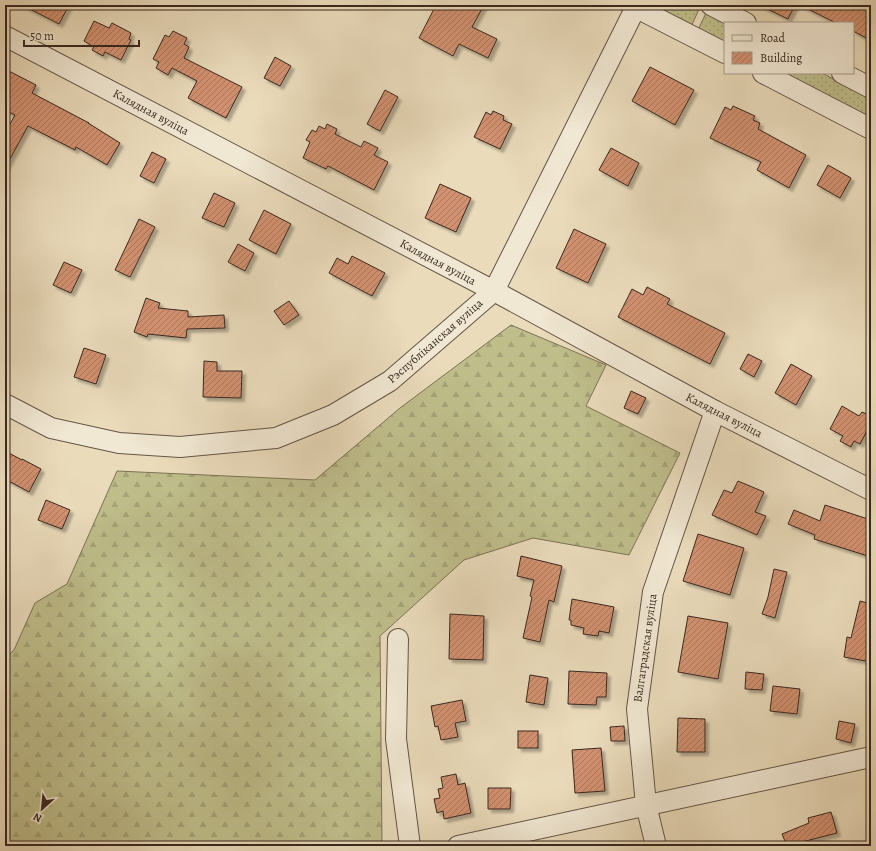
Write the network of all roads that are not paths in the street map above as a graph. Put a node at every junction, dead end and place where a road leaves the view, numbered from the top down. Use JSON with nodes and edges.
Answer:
{"nodes":[{"id":1,"x":711,"y":5,"type":"edge"},
{"id":2,"x":635,"y":6,"type":"edge"},
{"id":3,"x":744,"y":22,"type":"edge"},
{"id":4,"x":5,"y":36,"type":"edge"},
{"id":5,"x":724,"y":52,"type":"edge"},
{"id":6,"x":765,"y":74,"type":"edge"},
{"id":7,"x":844,"y":74,"type":"edge"},
{"id":8,"x":871,"y":88,"type":"edge"},
{"id":9,"x":871,"y":129,"type":"edge"},
{"id":10,"x":494,"y":291,"type":"junction"},
{"id":11,"x":5,"y":404,"type":"edge"},
{"id":12,"x":715,"y":411,"type":"junction"},
{"id":13,"x":871,"y":490,"type":"edge"},
{"id":14,"x":398,"y":639,"type":"dead end"},
{"id":15,"x":871,"y":757,"type":"edge"},
{"id":16,"x":646,"y":805,"type":"junction"},
{"id":17,"x":410,"y":846,"type":"edge"},
{"id":18,"x":458,"y":846,"type":"edge"},
{"id":19,"x":656,"y":846,"type":"edge"}],
"edges":[{"from":1,"to":3,"type":"street"},
{"from":2,"to":5,"type":"street"},
{"from":2,"to":10,"type":"street","name":"Рэспубліканская вуліца"},
{"from":4,"to":10,"type":"street","name":"Калядная вуліца"},
{"from":6,"to":9,"type":"street"},
{"from":7,"to":8,"type":"street"},
{"from":10,"to":11,"type":"street","name":"Рэспубліканская вуліца"},
{"from":10,"to":12,"type":"street","name":"Калядная вуліца"},
{"from":12,"to":13,"type":"street","name":"Калядная вуліца"},
{"from":12,"to":16,"type":"street","name":"Валгаградская вуліца"},
{"from":14,"to":17,"type":"street"},
{"from":15,"to":16,"type":"street"},
{"from":16,"to":18,"type":"street"},
{"from":16,"to":19,"type":"street","name":"Валгаградская вуліца"}]}
